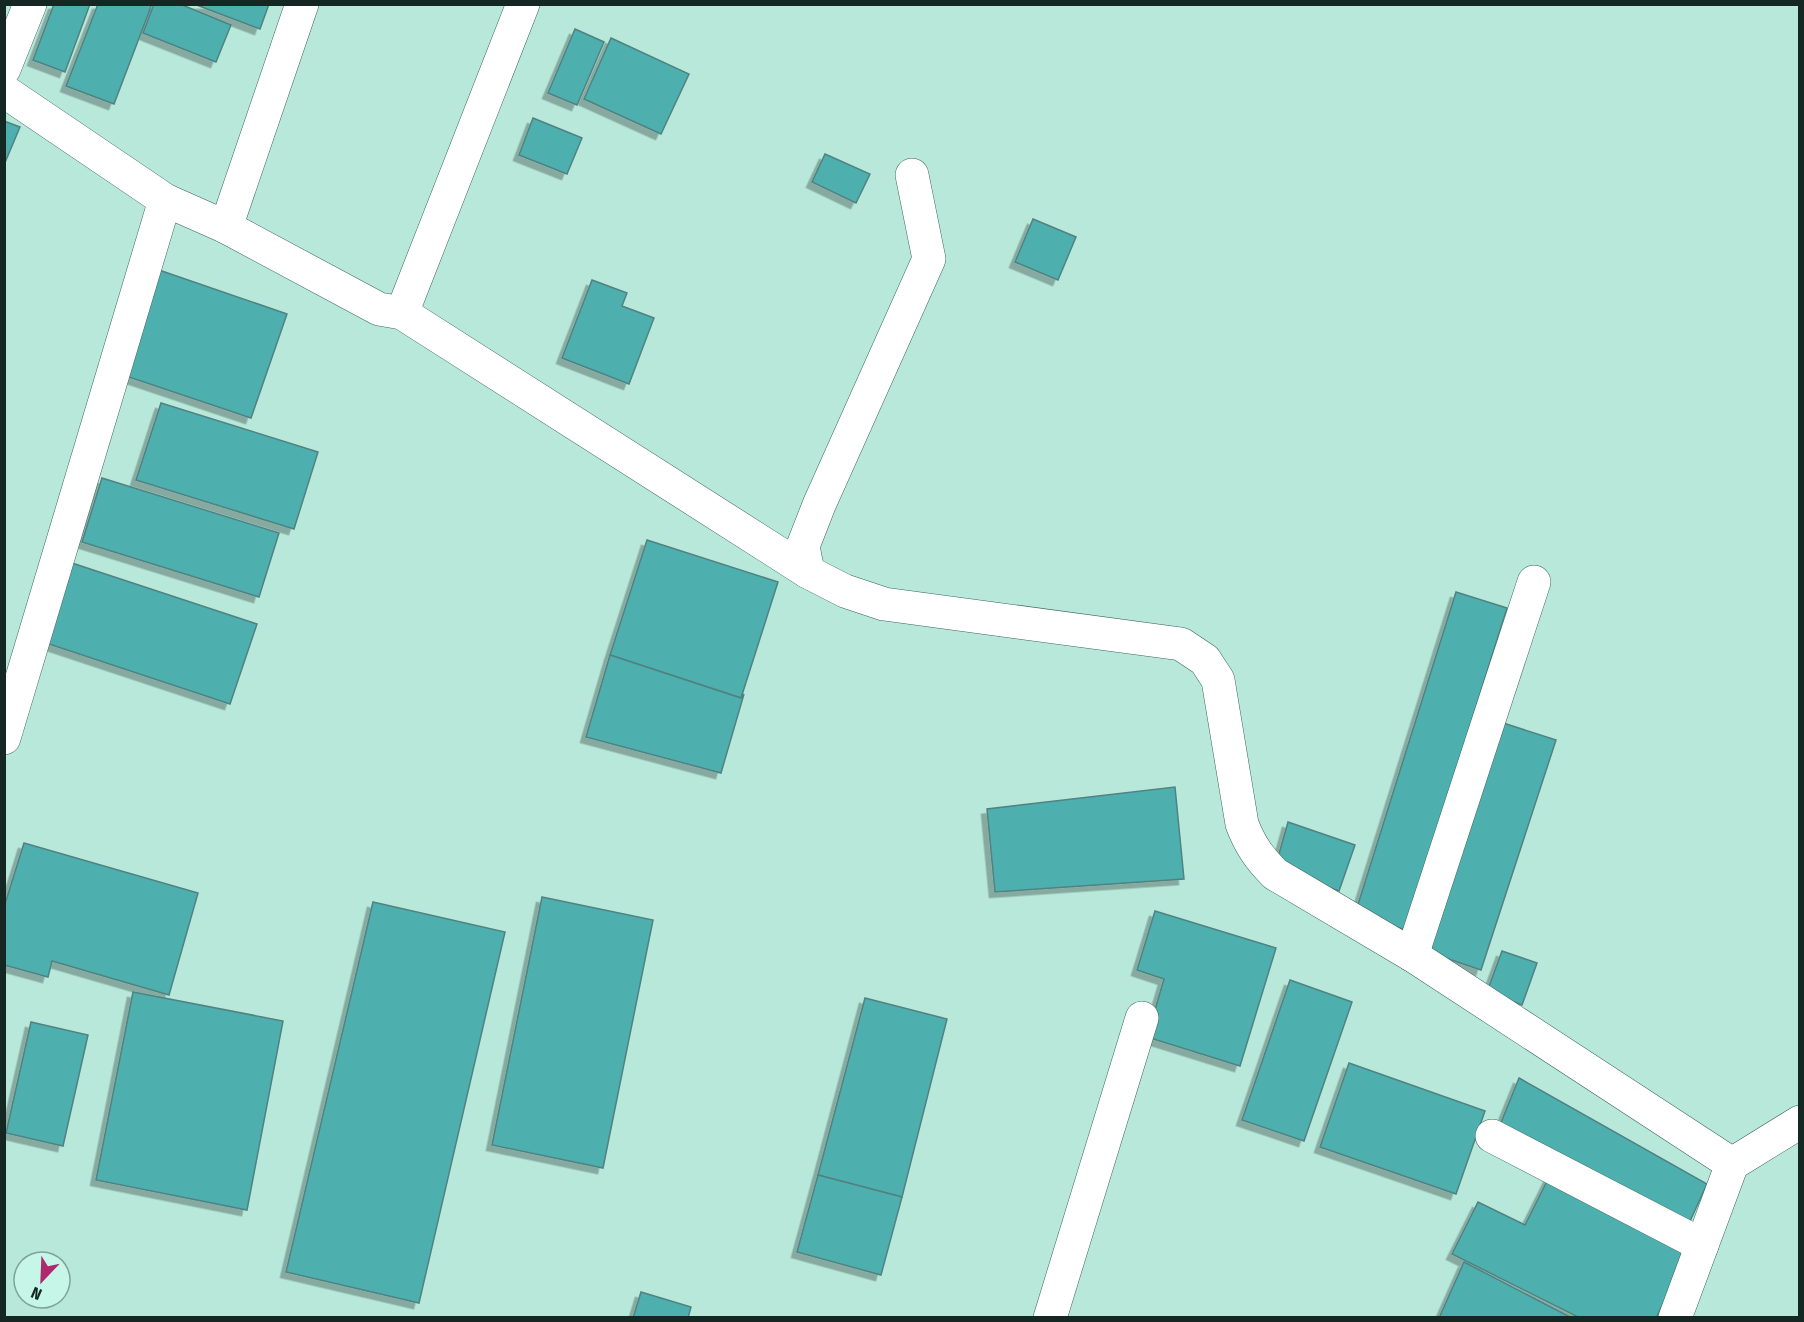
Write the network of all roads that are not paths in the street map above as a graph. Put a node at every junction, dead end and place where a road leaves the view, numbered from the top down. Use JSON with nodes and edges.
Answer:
{"nodes":[{"id":1,"x":30,"y":4,"type":"edge"},
{"id":2,"x":302,"y":4,"type":"edge"},
{"id":3,"x":523,"y":4,"type":"edge"},
{"id":4,"x":4,"y":69,"type":"edge"},
{"id":5,"x":4,"y":92,"type":"edge"},
{"id":6,"x":912,"y":175,"type":"dead end"},
{"id":7,"x":165,"y":200,"type":"junction"},
{"id":8,"x":226,"y":227,"type":"junction"},
{"id":9,"x":402,"y":313,"type":"junction"},
{"id":10,"x":808,"y":572,"type":"junction"},
{"id":11,"x":1534,"y":582,"type":"dead end"},
{"id":12,"x":4,"y":738,"type":"edge"},
{"id":13,"x":1412,"y":955,"type":"junction"},
{"id":14,"x":1142,"y":1018,"type":"dead end"},
{"id":15,"x":1800,"y":1122,"type":"edge"},
{"id":16,"x":1492,"y":1136,"type":"dead end"},
{"id":17,"x":1732,"y":1164,"type":"junction"},
{"id":18,"x":1702,"y":1245,"type":"junction"},
{"id":19,"x":1050,"y":1317,"type":"edge"},
{"id":20,"x":1675,"y":1317,"type":"edge"}],
"edges":[{"from":1,"to":4,"type":"lane"},
{"from":2,"to":8,"type":"lane"},
{"from":3,"to":9,"type":"lane"},
{"from":5,"to":7,"type":"lane"},
{"from":6,"to":10,"type":"lane"},
{"from":7,"to":8,"type":"lane"},
{"from":7,"to":12,"type":"lane"},
{"from":8,"to":9,"type":"lane"},
{"from":9,"to":10,"type":"lane"},
{"from":10,"to":13,"type":"lane"},
{"from":11,"to":13,"type":"lane"},
{"from":13,"to":17,"type":"lane"},
{"from":14,"to":19,"type":"lane"},
{"from":15,"to":17,"type":"lane"},
{"from":16,"to":18,"type":"lane"},
{"from":17,"to":18,"type":"lane"},
{"from":18,"to":20,"type":"lane"}]}
